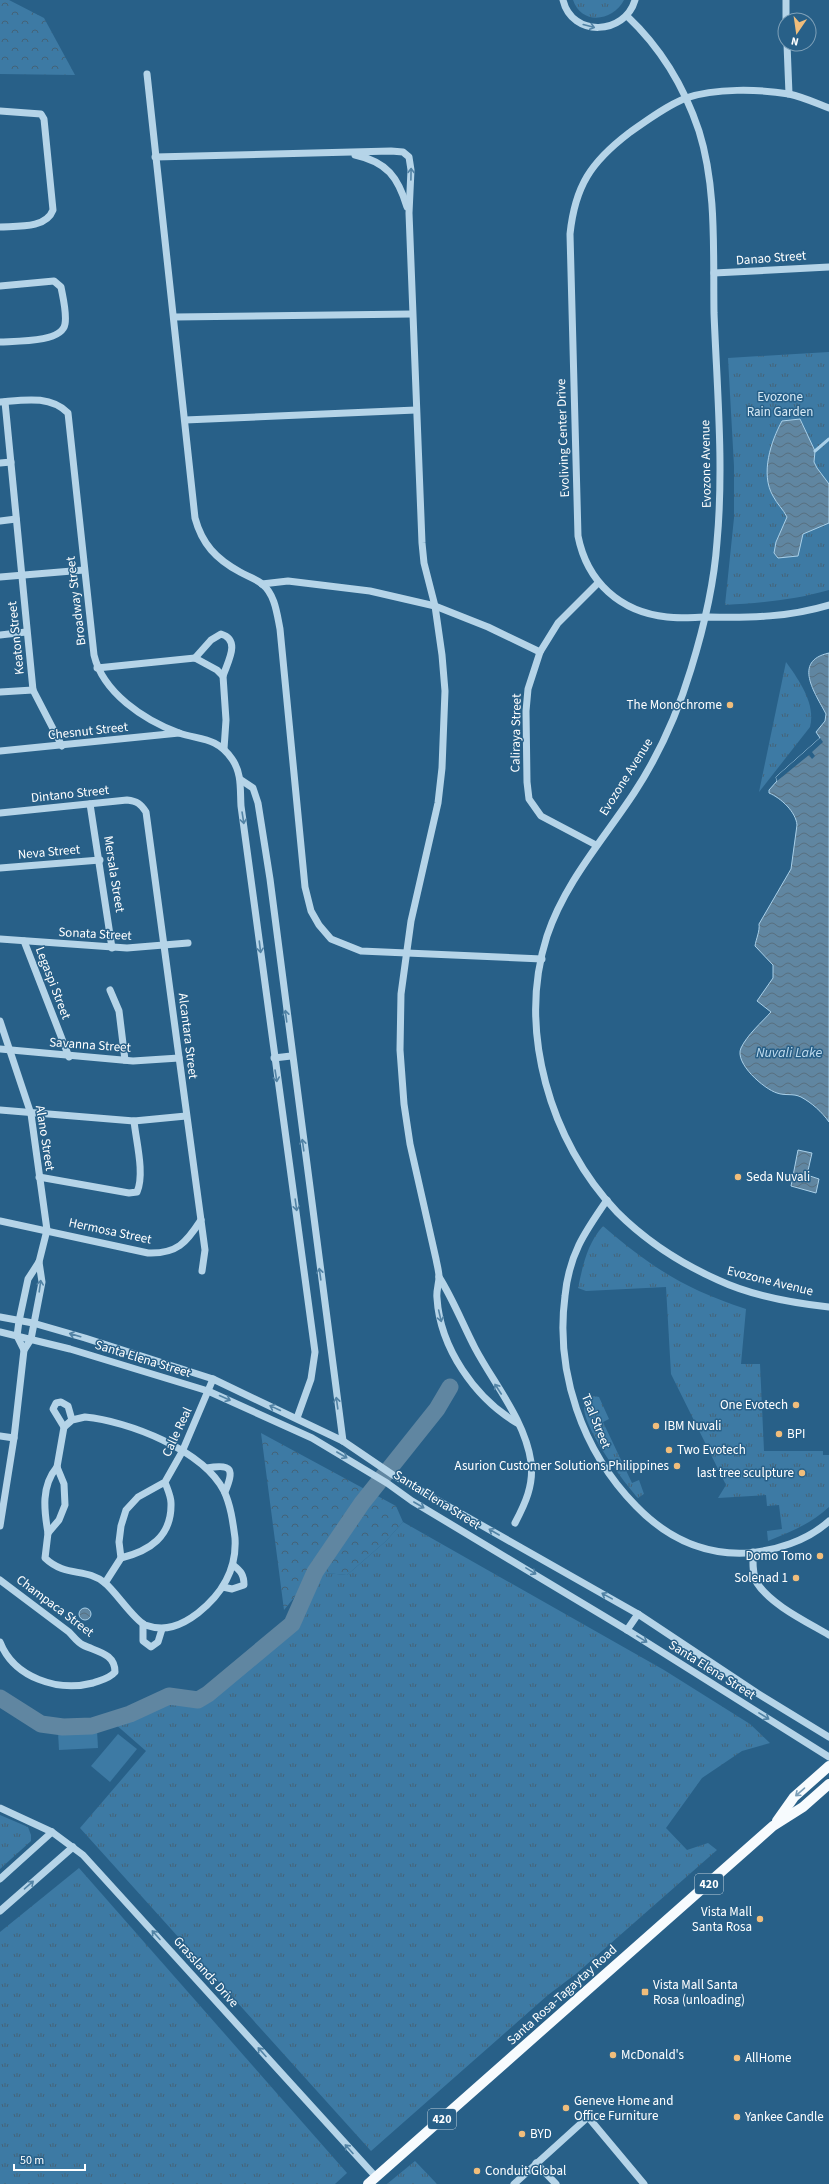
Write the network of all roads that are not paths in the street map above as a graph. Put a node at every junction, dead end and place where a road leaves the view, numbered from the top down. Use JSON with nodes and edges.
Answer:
{"nodes":[{"id":1,"x":563,"y":0,"type":"edge"},
{"id":2,"x":635,"y":0,"type":"edge"},
{"id":3,"x":786,"y":0,"type":"edge"},
{"id":4,"x":786,"y":12,"type":"edge"},
{"id":5,"x":627,"y":16,"type":"junction"},
{"id":6,"x":787,"y":52,"type":"edge"},
{"id":7,"x":147,"y":74,"type":"dead end"},
{"id":8,"x":789,"y":94,"type":"junction"},
{"id":9,"x":686,"y":98,"type":"junction"},
{"id":10,"x":829,"y":108,"type":"edge"},
{"id":11,"x":0,"y":111,"type":"edge"},
{"id":12,"x":344,"y":152,"type":"junction"},
{"id":13,"x":155,"y":157,"type":"junction"},
{"id":14,"x":409,"y":213,"type":"junction"},
{"id":15,"x":0,"y":227,"type":"edge"},
{"id":16,"x":829,"y":267,"type":"edge"},
{"id":17,"x":714,"y":273,"type":"junction"},
{"id":18,"x":0,"y":286,"type":"edge"},
{"id":19,"x":412,"y":314,"type":"junction"},
{"id":20,"x":174,"y":317,"type":"junction"},
{"id":21,"x":0,"y":342,"type":"edge"},
{"id":22,"x":3,"y":402,"type":"edge"},
{"id":23,"x":416,"y":410,"type":"junction"},
{"id":24,"x":185,"y":420,"type":"junction"},
{"id":25,"x":11,"y":462,"type":"junction"},
{"id":26,"x":0,"y":463,"type":"edge"},
{"id":27,"x":16,"y":519,"type":"junction"},
{"id":28,"x":0,"y":521,"type":"edge"},
{"id":29,"x":84,"y":570,"type":"junction"},
{"id":30,"x":21,"y":576,"type":"junction"},
{"id":31,"x":0,"y":577,"type":"edge"},
{"id":32,"x":598,"y":583,"type":"junction"},
{"id":33,"x":262,"y":584,"type":"junction"},
{"id":34,"x":829,"y":605,"type":"edge"},
{"id":35,"x":435,"y":606,"type":"junction"},
{"id":36,"x":706,"y":617,"type":"junction"},
{"id":37,"x":26,"y":632,"type":"junction"},
{"id":38,"x":0,"y":635,"type":"edge"},
{"id":39,"x":540,"y":652,"type":"junction"},
{"id":40,"x":195,"y":658,"type":"junction"},
{"id":41,"x":97,"y":668,"type":"junction"},
{"id":42,"x":223,"y":676,"type":"junction"},
{"id":43,"x":33,"y":690,"type":"junction"},
{"id":44,"x":0,"y":692,"type":"edge"},
{"id":45,"x":179,"y":733,"type":"junction"},
{"id":46,"x":62,"y":746,"type":"junction"},
{"id":47,"x":224,"y":749,"type":"junction"},
{"id":48,"x":0,"y":751,"type":"edge"},
{"id":49,"x":241,"y":780,"type":"junction"},
{"id":50,"x":90,"y":804,"type":"junction"},
{"id":51,"x":142,"y":805,"type":"joint"},
{"id":52,"x":0,"y":813,"type":"edge"},
{"id":53,"x":596,"y":845,"type":"junction"},
{"id":54,"x":100,"y":860,"type":"junction"},
{"id":55,"x":0,"y":868,"type":"edge"},
{"id":56,"x":0,"y":939,"type":"edge"},
{"id":57,"x":24,"y":941,"type":"junction"},
{"id":58,"x":188,"y":943,"type":"dead end"},
{"id":59,"x":164,"y":945,"type":"junction"},
{"id":60,"x":112,"y":948,"type":"junction"},
{"id":61,"x":406,"y":954,"type":"junction"},
{"id":62,"x":542,"y":959,"type":"junction"},
{"id":63,"x":110,"y":990,"type":"dead end"},
{"id":64,"x":0,"y":1021,"type":"edge"},
{"id":65,"x":0,"y":1049,"type":"edge"},
{"id":66,"x":10,"y":1050,"type":"junction"},
{"id":67,"x":291,"y":1056,"type":"junction"},
{"id":68,"x":68,"y":1057,"type":"junction"},
{"id":69,"x":179,"y":1058,"type":"junction"},
{"id":70,"x":274,"y":1058,"type":"junction"},
{"id":71,"x":125,"y":1060,"type":"junction"},
{"id":72,"x":0,"y":1110,"type":"edge"},
{"id":73,"x":31,"y":1114,"type":"junction"},
{"id":74,"x":186,"y":1116,"type":"junction"},
{"id":75,"x":134,"y":1121,"type":"junction"},
{"id":76,"x":39,"y":1176,"type":"junction"},
{"id":77,"x":607,"y":1200,"type":"junction"},
{"id":78,"x":201,"y":1220,"type":"junction"},
{"id":79,"x":0,"y":1221,"type":"edge"},
{"id":80,"x":47,"y":1230,"type":"junction"},
{"id":81,"x":39,"y":1262,"type":"junction"},
{"id":82,"x":202,"y":1271,"type":"dead end"},
{"id":83,"x":439,"y":1277,"type":"junction"},
{"id":84,"x":829,"y":1307,"type":"edge"},
{"id":85,"x":0,"y":1317,"type":"edge"},
{"id":86,"x":19,"y":1321,"type":"junction"},
{"id":87,"x":33,"y":1323,"type":"junction"},
{"id":88,"x":0,"y":1332,"type":"edge"},
{"id":89,"x":17,"y":1336,"type":"junction"},
{"id":90,"x":31,"y":1339,"type":"junction"},
{"id":91,"x":24,"y":1350,"type":"junction"},
{"id":92,"x":213,"y":1379,"type":"junction"},
{"id":93,"x":208,"y":1391,"type":"junction"},
{"id":94,"x":297,"y":1418,"type":"junction"},
{"id":95,"x":72,"y":1420,"type":"junction"},
{"id":96,"x":517,"y":1423,"type":"junction"},
{"id":97,"x":64,"y":1427,"type":"junction"},
{"id":98,"x":0,"y":1436,"type":"edge"},
{"id":99,"x":14,"y":1438,"type":"junction"},
{"id":100,"x":343,"y":1441,"type":"junction"},
{"id":101,"x":182,"y":1452,"type":"junction"},
{"id":102,"x":381,"y":1466,"type":"junction"},
{"id":103,"x":57,"y":1467,"type":"junction"},
{"id":104,"x":207,"y":1468,"type":"junction"},
{"id":105,"x":374,"y":1475,"type":"junction"},
{"id":106,"x":165,"y":1482,"type":"junction"},
{"id":107,"x":225,"y":1492,"type":"junction"},
{"id":108,"x":829,"y":1522,"type":"edge"},
{"id":109,"x":515,"y":1523,"type":"dead end"},
{"id":110,"x":0,"y":1526,"type":"edge"},
{"id":111,"x":48,"y":1534,"type":"junction"},
{"id":112,"x":753,"y":1552,"type":"junction"},
{"id":113,"x":121,"y":1558,"type":"junction"},
{"id":114,"x":233,"y":1565,"type":"junction"},
{"id":115,"x":0,"y":1580,"type":"edge"},
{"id":116,"x":105,"y":1583,"type":"junction"},
{"id":117,"x":223,"y":1587,"type":"junction"},
{"id":118,"x":638,"y":1614,"type":"junction"},
{"id":119,"x":143,"y":1624,"type":"junction"},
{"id":120,"x":162,"y":1629,"type":"junction"},
{"id":121,"x":627,"y":1630,"type":"junction"},
{"id":122,"x":829,"y":1636,"type":"edge"},
{"id":123,"x":0,"y":1642,"type":"edge"},
{"id":124,"x":829,"y":1737,"type":"edge"},
{"id":125,"x":829,"y":1757,"type":"edge"},
{"id":126,"x":829,"y":1766,"type":"edge"},
{"id":127,"x":829,"y":1784,"type":"edge"},
{"id":128,"x":0,"y":1808,"type":"edge"},
{"id":129,"x":773,"y":1826,"type":"junction"},
{"id":130,"x":52,"y":1832,"type":"junction"},
{"id":131,"x":73,"y":1847,"type":"junction"},
{"id":132,"x":0,"y":1879,"type":"edge"},
{"id":133,"x":0,"y":1911,"type":"edge"},
{"id":134,"x":536,"y":2164,"type":"junction"},
{"id":135,"x":372,"y":2181,"type":"edge"},
{"id":136,"x":514,"y":2184,"type":"edge"},
{"id":137,"x":556,"y":2184,"type":"edge"},
{"id":138,"x":644,"y":2184,"type":"edge"}],
"edges":[{"from":1,"to":5,"type":"street","one_way":true},
{"from":2,"to":5,"type":"street"},
{"from":3,"to":4,"type":"street"},
{"from":5,"to":9,"type":"street","name":"Evozone Avenue"},
{"from":6,"to":8,"type":"street"},
{"from":7,"to":13,"type":"street"},
{"from":8,"to":9,"type":"street"},
{"from":8,"to":10,"type":"street"},
{"from":9,"to":17,"type":"street","name":"Evozone Avenue"},
{"from":9,"to":32,"type":"street","name":"Evoliving Center Drive"},
{"from":11,"to":15,"type":"street"},
{"from":12,"to":13,"type":"street"},
{"from":12,"to":14,"type":"street"},
{"from":14,"to":12,"type":"street","one_way":true},
{"from":13,"to":20,"type":"street"},
{"from":14,"to":19,"type":"street"},
{"from":16,"to":17,"type":"street","name":"Danao Street"},
{"from":17,"to":36,"type":"street","name":"Evozone Avenue"},
{"from":18,"to":21,"type":"street"},
{"from":19,"to":20,"type":"street"},
{"from":19,"to":23,"type":"street"},
{"from":20,"to":24,"type":"street"},
{"from":22,"to":25,"type":"street","name":"Keaton Street"},
{"from":22,"to":29,"type":"street","name":"Broadway Street"},
{"from":23,"to":24,"type":"street"},
{"from":23,"to":35,"type":"street"},
{"from":24,"to":33,"type":"street"},
{"from":25,"to":26,"type":"street"},
{"from":25,"to":27,"type":"street","name":"Keaton Street"},
{"from":27,"to":28,"type":"street"},
{"from":27,"to":30,"type":"street","name":"Keaton Street"},
{"from":29,"to":30,"type":"street"},
{"from":29,"to":41,"type":"street","name":"Broadway Street"},
{"from":30,"to":31,"type":"street"},
{"from":30,"to":37,"type":"street","name":"Keaton Street"},
{"from":32,"to":36,"type":"street","name":"Evoliving Center Drive"},
{"from":32,"to":39,"type":"street","name":"Caliraya Street"},
{"from":33,"to":35,"type":"street"},
{"from":33,"to":61,"type":"street"},
{"from":34,"to":36,"type":"street","name":"Evoliving Center Drive"},
{"from":35,"to":39,"type":"street"},
{"from":35,"to":61,"type":"street"},
{"from":36,"to":53,"type":"street","name":"Evozone Avenue"},
{"from":37,"to":38,"type":"street"},
{"from":37,"to":43,"type":"street","name":"Keaton Street"},
{"from":39,"to":53,"type":"street","name":"Caliraya Street"},
{"from":40,"to":41,"type":"street"},
{"from":40,"to":42,"type":"street"},
{"from":40,"to":42,"type":"street"},
{"from":41,"to":45,"type":"street","name":"Broadway Street"},
{"from":42,"to":47,"type":"street"},
{"from":43,"to":44,"type":"street"},
{"from":43,"to":46,"type":"street","name":"Keaton Street"},
{"from":45,"to":46,"type":"street","name":"Chesnut Street"},
{"from":45,"to":47,"type":"street","name":"Broadway Street"},
{"from":46,"to":48,"type":"street","name":"Chesnut Street"},
{"from":47,"to":49,"type":"street","name":"Broadway Street"},
{"from":67,"to":49,"type":"street","one_way":true},
{"from":49,"to":70,"type":"street","one_way":true},
{"from":50,"to":51,"type":"street","name":"Dintano Street"},
{"from":50,"to":52,"type":"street","name":"Dintano Street"},
{"from":50,"to":54,"type":"street","name":"Mersala Street"},
{"from":51,"to":59,"type":"street","name":"Alcantara Street"},
{"from":53,"to":62,"type":"street","name":"Evozone Avenue"},
{"from":54,"to":55,"type":"street","name":"Neva Street"},
{"from":54,"to":60,"type":"street","name":"Mersala Street"},
{"from":56,"to":57,"type":"street","name":"Sonata Street"},
{"from":57,"to":60,"type":"street","name":"Sonata Street"},
{"from":57,"to":68,"type":"street","name":"Legaspi Street"},
{"from":58,"to":59,"type":"street","name":"Sonata Street"},
{"from":59,"to":60,"type":"street","name":"Sonata Street"},
{"from":59,"to":69,"type":"street","name":"Alcantara Street"},
{"from":61,"to":62,"type":"street"},
{"from":61,"to":83,"type":"street"},
{"from":62,"to":77,"type":"street","name":"Evozone Avenue"},
{"from":63,"to":71,"type":"street"},
{"from":64,"to":66,"type":"street","name":"Alano Street"},
{"from":65,"to":66,"type":"street","name":"Savanna Street"},
{"from":66,"to":68,"type":"street","name":"Savanna Street"},
{"from":66,"to":73,"type":"street","name":"Alano Street"},
{"from":67,"to":70,"type":"street"},
{"from":100,"to":67,"type":"street","one_way":true},
{"from":68,"to":71,"type":"street","name":"Savanna Street"},
{"from":69,"to":71,"type":"street","name":"Savanna Street"},
{"from":69,"to":74,"type":"street","name":"Alcantara Street"},
{"from":70,"to":94,"type":"street","one_way":true},
{"from":72,"to":73,"type":"street"},
{"from":73,"to":75,"type":"street"},
{"from":73,"to":76,"type":"street","name":"Alano Street"},
{"from":74,"to":75,"type":"street"},
{"from":74,"to":78,"type":"street","name":"Alcantara Street"},
{"from":75,"to":76,"type":"street"},
{"from":76,"to":80,"type":"street","name":"Alano Street"},
{"from":77,"to":84,"type":"street","name":"Evozone Avenue"},
{"from":77,"to":112,"type":"street","name":"Taal Street"},
{"from":78,"to":80,"type":"street","name":"Hermosa Street"},
{"from":78,"to":82,"type":"street","name":"Alcantara Street"},
{"from":79,"to":80,"type":"street","name":"Hermosa Street"},
{"from":80,"to":81,"type":"street","name":"Alano Street"},
{"from":81,"to":86,"type":"street"},
{"from":87,"to":81,"type":"street","one_way":true},
{"from":96,"to":83,"type":"street","one_way":true},
{"from":83,"to":96,"type":"street","one_way":true},
{"from":85,"to":86,"type":"street","name":"Santa Elena Street"},
{"from":86,"to":87,"type":"street","name":"Santa Elena Street"},
{"from":86,"to":89,"type":"street"},
{"from":87,"to":90,"type":"street"},
{"from":92,"to":87,"type":"street","name":"Santa Elena Street","one_way":true},
{"from":88,"to":89,"type":"street","name":"Santa Elena Street"},
{"from":89,"to":90,"type":"street","name":"Santa Elena Street"},
{"from":89,"to":91,"type":"street"},
{"from":90,"to":91,"type":"street"},
{"from":90,"to":93,"type":"street","name":"Santa Elena Street"},
{"from":91,"to":99,"type":"street"},
{"from":92,"to":93,"type":"street","name":"Calle Real"},
{"from":94,"to":92,"type":"street","name":"Santa Elena Street","one_way":true},
{"from":93,"to":101,"type":"street","name":"Calle Real"},
{"from":93,"to":105,"type":"street","name":"Santa Elena Street","one_way":true},
{"from":94,"to":100,"type":"street","name":"Santa Elena Street"},
{"from":95,"to":97,"type":"street"},
{"from":95,"to":97,"type":"street"},
{"from":95,"to":101,"type":"street"},
{"from":96,"to":109,"type":"street"},
{"from":97,"to":103,"type":"street"},
{"from":98,"to":99,"type":"street"},
{"from":99,"to":110,"type":"street"},
{"from":100,"to":102,"type":"street","name":"Santa Elena Street"},
{"from":101,"to":104,"type":"street"},
{"from":101,"to":106,"type":"street","name":"Calle Real"},
{"from":102,"to":105,"type":"street"},
{"from":118,"to":102,"type":"street","name":"Santa Elena Street","one_way":true},
{"from":103,"to":111,"type":"street"},
{"from":103,"to":111,"type":"street"},
{"from":104,"to":107,"type":"street"},
{"from":104,"to":107,"type":"street"},
{"from":105,"to":121,"type":"street","name":"Santa Elena Street","one_way":true},
{"from":106,"to":113,"type":"street"},
{"from":106,"to":113,"type":"street"},
{"from":107,"to":114,"type":"street"},
{"from":108,"to":112,"type":"street","name":"Taal Street"},
{"from":111,"to":116,"type":"street"},
{"from":112,"to":122,"type":"street"},
{"from":113,"to":116,"type":"street"},
{"from":114,"to":117,"type":"street"},
{"from":114,"to":117,"type":"street"},
{"from":115,"to":123,"type":"street","name":"Champaca Street"},
{"from":116,"to":119,"type":"street"},
{"from":117,"to":120,"type":"street"},
{"from":118,"to":121,"type":"street"},
{"from":118,"to":124,"type":"street","name":"Santa Elena Street"},
{"from":119,"to":120,"type":"street"},
{"from":119,"to":120,"type":"street"},
{"from":121,"to":125,"type":"street","name":"Santa Elena Street","one_way":true},
{"from":126,"to":129,"type":"main road","name":"Santa Rosa-Tagaytay Road","number":"420","one_way":true},
{"from":127,"to":129,"type":"main road","name":"Santa Rosa-Tagaytay Road","number":"420"},
{"from":128,"to":130,"type":"street","name":"Grasslands Drive"},
{"from":129,"to":135,"type":"main road","name":"Santa Rosa-Tagaytay Road","number":"420"},
{"from":130,"to":131,"type":"street","name":"Grasslands Drive"},
{"from":130,"to":132,"type":"street"},
{"from":133,"to":131,"type":"street","one_way":true},
{"from":135,"to":131,"type":"street","name":"Grasslands Drive","one_way":true},
{"from":134,"to":136,"type":"street"},
{"from":134,"to":137,"type":"street"},
{"from":134,"to":138,"type":"street"}]}
